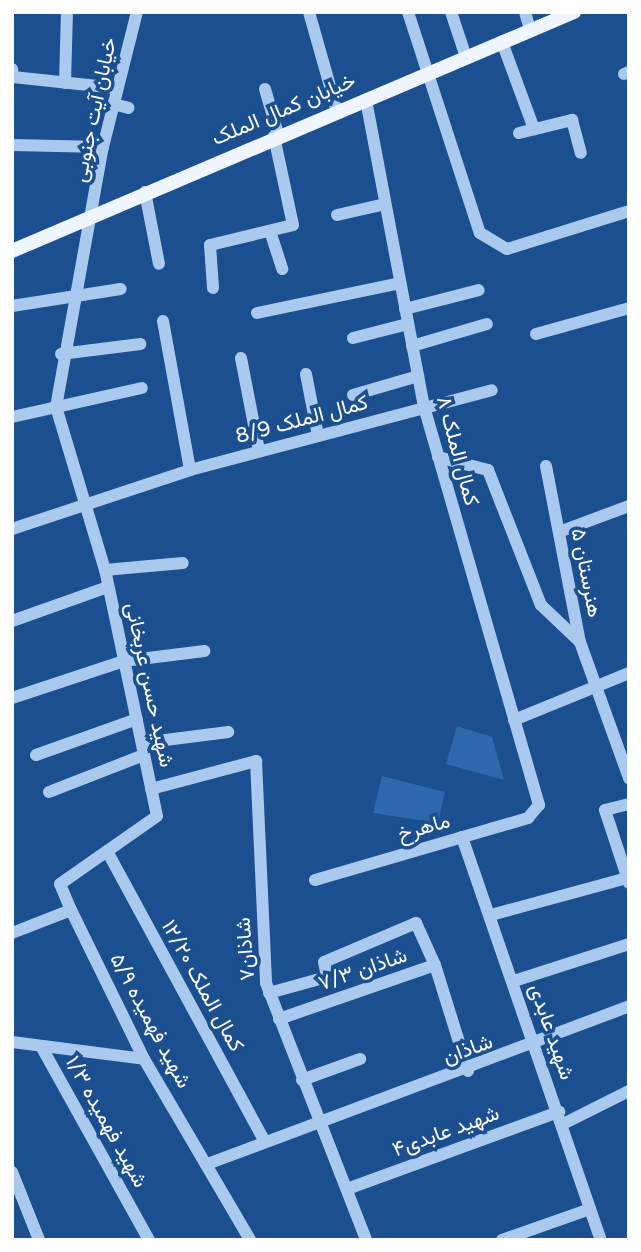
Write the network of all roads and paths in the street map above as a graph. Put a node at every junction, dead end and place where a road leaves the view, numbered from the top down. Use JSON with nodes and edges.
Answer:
{"nodes":[{"id":1,"x":67,"y":12,"type":"edge"},
{"id":2,"x":137,"y":12,"type":"edge"},
{"id":3,"x":310,"y":12,"type":"edge"},
{"id":4,"x":408,"y":12,"type":"edge"},
{"id":5,"x":451,"y":12,"type":"edge"},
{"id":6,"x":525,"y":12,"type":"edge"},
{"id":7,"x":574,"y":12,"type":"edge"},
{"id":8,"x":530,"y":30,"type":"junction"},
{"id":9,"x":502,"y":42,"type":"junction"},
{"id":10,"x":466,"y":57,"type":"junction"},
{"id":11,"x":13,"y":73,"type":"edge"},
{"id":12,"x":431,"y":73,"type":"junction"},
{"id":13,"x":65,"y":82,"type":"junction"},
{"id":14,"x":116,"y":88,"type":"junction"},
{"id":15,"x":265,"y":89,"type":"dead end"},
{"id":16,"x":366,"y":99,"type":"junction"},
{"id":17,"x":113,"y":104,"type":"junction"},
{"id":18,"x":129,"y":108,"type":"dead end"},
{"id":19,"x":337,"y":111,"type":"junction"},
{"id":20,"x":534,"y":129,"type":"junction"},
{"id":21,"x":519,"y":133,"type":"dead end"},
{"id":22,"x":276,"y":135,"type":"junction"},
{"id":23,"x":12,"y":145,"type":"edge"},
{"id":24,"x":103,"y":147,"type":"junction"},
{"id":25,"x":581,"y":153,"type":"dead end"},
{"id":26,"x":145,"y":192,"type":"junction"},
{"id":27,"x":385,"y":204,"type":"junction"},
{"id":28,"x":629,"y":211,"type":"edge"},
{"id":29,"x":92,"y":215,"type":"junction"},
{"id":30,"x":337,"y":215,"type":"dead end"},
{"id":31,"x":270,"y":230,"type":"junction"},
{"id":32,"x":12,"y":251,"type":"edge"},
{"id":33,"x":159,"y":264,"type":"dead end"},
{"id":34,"x":282,"y":268,"type":"dead end"},
{"id":35,"x":400,"y":283,"type":"junction"},
{"id":36,"x":214,"y":288,"type":"dead end"},
{"id":37,"x":121,"y":289,"type":"dead end"},
{"id":38,"x":479,"y":289,"type":"dead end"},
{"id":39,"x":79,"y":294,"type":"junction"},
{"id":40,"x":12,"y":306,"type":"edge"},
{"id":41,"x":629,"y":308,"type":"edge"},
{"id":42,"x":405,"y":309,"type":"junction"},
{"id":43,"x":257,"y":313,"type":"dead end"},
{"id":44,"x":163,"y":321,"type":"dead end"},
{"id":45,"x":408,"y":324,"type":"junction"},
{"id":46,"x":487,"y":324,"type":"dead end"},
{"id":47,"x":536,"y":334,"type":"dead end"},
{"id":48,"x":352,"y":338,"type":"dead end"},
{"id":49,"x":139,"y":344,"type":"dead end"},
{"id":50,"x":412,"y":346,"type":"junction"},
{"id":51,"x":61,"y":354,"type":"junction"},
{"id":52,"x":241,"y":358,"type":"dead end"},
{"id":53,"x":306,"y":374,"type":"dead end"},
{"id":54,"x":418,"y":376,"type":"junction"},
{"id":55,"x":142,"y":388,"type":"dead end"},
{"id":56,"x":492,"y":390,"type":"dead end"},
{"id":57,"x":353,"y":395,"type":"dead end"},
{"id":58,"x":56,"y":407,"type":"junction"},
{"id":59,"x":424,"y":407,"type":"junction"},
{"id":60,"x":12,"y":417,"type":"edge"},
{"id":61,"x":318,"y":436,"type":"junction"},
{"id":62,"x":259,"y":451,"type":"junction"},
{"id":63,"x":438,"y":457,"type":"junction"},
{"id":64,"x":545,"y":466,"type":"dead end"},
{"id":65,"x":190,"y":470,"type":"junction"},
{"id":66,"x":84,"y":504,"type":"junction"},
{"id":67,"x":629,"y":506,"type":"edge"},
{"id":68,"x":12,"y":529,"type":"edge"},
{"id":69,"x":559,"y":532,"type":"junction"},
{"id":70,"x":183,"y":564,"type":"dead end"},
{"id":71,"x":105,"y":570,"type":"junction"},
{"id":72,"x":108,"y":587,"type":"junction"},
{"id":73,"x":12,"y":621,"type":"edge"},
{"id":74,"x":580,"y":642,"type":"junction"},
{"id":75,"x":204,"y":651,"type":"dead end"},
{"id":76,"x":124,"y":660,"type":"junction"},
{"id":77,"x":629,"y":673,"type":"edge"},
{"id":78,"x":595,"y":686,"type":"junction"},
{"id":79,"x":12,"y":698,"type":"edge"},
{"id":80,"x":136,"y":719,"type":"junction"},
{"id":81,"x":514,"y":720,"type":"junction"},
{"id":82,"x":228,"y":732,"type":"dead end"},
{"id":83,"x":143,"y":749,"type":"junction"},
{"id":84,"x":36,"y":755,"type":"dead end"},
{"id":85,"x":629,"y":778,"type":"edge"},
{"id":86,"x":151,"y":789,"type":"junction"},
{"id":87,"x":48,"y":792,"type":"dead end"},
{"id":88,"x":629,"y":804,"type":"edge"},
{"id":89,"x":539,"y":805,"type":"joint"},
{"id":90,"x":462,"y":837,"type":"junction"},
{"id":91,"x":107,"y":852,"type":"junction"},
{"id":92,"x":314,"y":880,"type":"dead end"},
{"id":93,"x":628,"y":881,"type":"edge"},
{"id":94,"x":71,"y":910,"type":"junction"},
{"id":95,"x":491,"y":915,"type":"junction"},
{"id":96,"x":12,"y":933,"type":"edge"},
{"id":97,"x":629,"y":944,"type":"edge"},
{"id":98,"x":435,"y":965,"type":"junction"},
{"id":99,"x":514,"y":981,"type":"junction"},
{"id":100,"x":269,"y":993,"type":"junction"},
{"id":101,"x":629,"y":1006,"type":"edge"},
{"id":102,"x":279,"y":1020,"type":"junction"},
{"id":103,"x":12,"y":1042,"type":"edge"},
{"id":104,"x":41,"y":1046,"type":"junction"},
{"id":105,"x":536,"y":1046,"type":"junction"},
{"id":106,"x":144,"y":1059,"type":"junction"},
{"id":107,"x":360,"y":1059,"type":"dead end"},
{"id":108,"x":468,"y":1071,"type":"junction"},
{"id":109,"x":302,"y":1080,"type":"junction"},
{"id":110,"x":629,"y":1091,"type":"edge"},
{"id":111,"x":561,"y":1118,"type":"junction"},
{"id":112,"x":319,"y":1125,"type":"junction"},
{"id":113,"x":264,"y":1140,"type":"junction"},
{"id":114,"x":210,"y":1163,"type":"junction"},
{"id":115,"x":12,"y":1172,"type":"edge"},
{"id":116,"x":347,"y":1189,"type":"junction"},
{"id":117,"x":590,"y":1209,"type":"junction"},
{"id":118,"x":39,"y":1240,"type":"edge"},
{"id":119,"x":149,"y":1240,"type":"edge"},
{"id":120,"x":250,"y":1240,"type":"edge"},
{"id":121,"x":366,"y":1240,"type":"edge"},
{"id":122,"x":502,"y":1240,"type":"edge"},
{"id":123,"x":601,"y":1240,"type":"edge"}],
"edges":[{"from":1,"to":13,"type":"street"},
{"from":2,"to":14,"type":"street","name":"خیابان آیت جنوبی"},
{"from":3,"to":19,"type":"street"},
{"from":4,"to":12,"type":"street"},
{"from":5,"to":10,"type":"street"},
{"from":6,"to":8,"type":"street"},
{"from":7,"to":8,"type":"main road","name":"خیابان کمال الملک"},
{"from":8,"to":9,"type":"main road","name":"خیابان کمال الملک"},
{"from":9,"to":10,"type":"main road","name":"خیابان کمال الملک"},
{"from":9,"to":20,"type":"street"},
{"from":10,"to":12,"type":"main road","name":"خیابان کمال الملک"},
{"from":11,"to":13,"type":"street"},
{"from":12,"to":16,"type":"main road","name":"خیابان کمال الملک"},
{"from":12,"to":28,"type":"street"},
{"from":13,"to":14,"type":"street"},
{"from":14,"to":17,"type":"street","name":"خیابان آیت جنوبی"},
{"from":15,"to":22,"type":"street"},
{"from":16,"to":19,"type":"main road","name":"خیابان کمال الملک"},
{"from":16,"to":27,"type":"street","name":"کمال الملک ۸"},
{"from":17,"to":18,"type":"street"},
{"from":17,"to":24,"type":"street","name":"خیابان آیت جنوبی"},
{"from":19,"to":22,"type":"main road","name":"خیابان کمال الملک"},
{"from":20,"to":21,"type":"street"},
{"from":20,"to":25,"type":"street"},
{"from":22,"to":26,"type":"main road","name":"خیابان کمال الملک"},
{"from":22,"to":31,"type":"street"},
{"from":23,"to":24,"type":"street"},
{"from":24,"to":29,"type":"street","name":"خیابان آیت جنوبی"},
{"from":26,"to":29,"type":"main road","name":"خیابان کمال الملک"},
{"from":26,"to":33,"type":"street"},
{"from":27,"to":30,"type":"street"},
{"from":27,"to":35,"type":"street","name":"کمال الملک ۸"},
{"from":29,"to":32,"type":"main road","name":"خیابان کمال الملک"},
{"from":29,"to":39,"type":"street","name":"خیابان آیت جنوبی"},
{"from":31,"to":34,"type":"street"},
{"from":31,"to":36,"type":"street"},
{"from":35,"to":42,"type":"street","name":"کمال الملک ۸"},
{"from":35,"to":43,"type":"street"},
{"from":37,"to":39,"type":"street"},
{"from":38,"to":42,"type":"street"},
{"from":39,"to":40,"type":"street"},
{"from":39,"to":51,"type":"street","name":"خیابان آیت جنوبی"},
{"from":41,"to":47,"type":"street"},
{"from":42,"to":45,"type":"street","name":"کمال الملک ۸"},
{"from":44,"to":65,"type":"street"},
{"from":45,"to":48,"type":"street"},
{"from":45,"to":50,"type":"street","name":"کمال الملک ۸"},
{"from":46,"to":50,"type":"street"},
{"from":49,"to":51,"type":"street"},
{"from":50,"to":54,"type":"street","name":"کمال الملک ۸"},
{"from":51,"to":58,"type":"street","name":"خیابان آیت جنوبی"},
{"from":52,"to":62,"type":"street"},
{"from":53,"to":61,"type":"street"},
{"from":54,"to":57,"type":"street"},
{"from":54,"to":59,"type":"street","name":"کمال الملک ۸"},
{"from":55,"to":58,"type":"street"},
{"from":56,"to":59,"type":"street","name":"کمال الملک 8/9"},
{"from":58,"to":60,"type":"street"},
{"from":58,"to":66,"type":"street","name":"شهید حسن عربخانی"},
{"from":59,"to":61,"type":"street","name":"کمال الملک 8/9"},
{"from":59,"to":63,"type":"street","name":"کمال الملک ۸"},
{"from":61,"to":62,"type":"street","name":"کمال الملک 8/9"},
{"from":62,"to":65,"type":"street","name":"کمال الملک 8/9"},
{"from":63,"to":74,"type":"street"},
{"from":63,"to":81,"type":"street","name":"کمال الملک ۸"},
{"from":64,"to":69,"type":"street","name":"هنرستان ۵"},
{"from":65,"to":66,"type":"street","name":"کمال الملک 8/9"},
{"from":66,"to":68,"type":"street","name":"کمال الملک 8/9"},
{"from":66,"to":71,"type":"street","name":"شهید حسن عربخانی"},
{"from":67,"to":69,"type":"street"},
{"from":69,"to":74,"type":"street","name":"هنرستان ۵"},
{"from":70,"to":71,"type":"street"},
{"from":71,"to":72,"type":"street","name":"شهید حسن عربخانی"},
{"from":72,"to":73,"type":"street"},
{"from":72,"to":76,"type":"street","name":"شهید حسن عربخانی"},
{"from":74,"to":78,"type":"street","name":"هنرستان ۵"},
{"from":75,"to":76,"type":"street"},
{"from":76,"to":79,"type":"street"},
{"from":76,"to":80,"type":"street","name":"شهید حسن عربخانی"},
{"from":77,"to":78,"type":"street"},
{"from":78,"to":81,"type":"street"},
{"from":78,"to":85,"type":"street","name":"هنرستان ۵"},
{"from":80,"to":83,"type":"street","name":"شهید حسن عربخانی"},
{"from":80,"to":84,"type":"street"},
{"from":81,"to":89,"type":"street","name":"کمال الملک ۸"},
{"from":82,"to":83,"type":"street"},
{"from":83,"to":86,"type":"street","name":"شهید حسن عربخانی"},
{"from":83,"to":87,"type":"street"},
{"from":86,"to":91,"type":"street","name":"شهید حسن عربخانی"},
{"from":86,"to":100,"type":"street","name":"شاذان۷"},
{"from":88,"to":93,"type":"street"},
{"from":89,"to":90,"type":"street","name":"ماهرخ"},
{"from":90,"to":92,"type":"street","name":"ماهرخ"},
{"from":90,"to":95,"type":"street","name":"شهید عابدی"},
{"from":91,"to":94,"type":"street","name":"شهید فهمیده ۵/۹"},
{"from":91,"to":113,"type":"street","name":"کمال الملک ۱۲/۲۰"},
{"from":93,"to":95,"type":"street"},
{"from":94,"to":96,"type":"street"},
{"from":94,"to":106,"type":"street","name":"شهید فهمیده ۵/۹"},
{"from":95,"to":99,"type":"street","name":"شهید عابدی"},
{"from":97,"to":99,"type":"street"},
{"from":98,"to":100,"type":"street"},
{"from":98,"to":102,"type":"street","name":"شاذان ۷/۳"},
{"from":98,"to":108,"type":"street","name":"شاذان ۷/۳"},
{"from":99,"to":105,"type":"street","name":"شهید عابدی"},
{"from":100,"to":102,"type":"street","name":"شاذان۷"},
{"from":101,"to":105,"type":"street","name":"شاذان"},
{"from":102,"to":109,"type":"street","name":"شاذان۷"},
{"from":103,"to":104,"type":"street"},
{"from":104,"to":106,"type":"street"},
{"from":104,"to":119,"type":"street","name":"شهید فهمیده ۱/۳"},
{"from":105,"to":108,"type":"street","name":"شاذان"},
{"from":105,"to":111,"type":"street","name":"شهید عابدی"},
{"from":106,"to":114,"type":"street","name":"شهید فهمیده ۵/۹"},
{"from":107,"to":109,"type":"street"},
{"from":108,"to":112,"type":"street","name":"شاذان"},
{"from":109,"to":112,"type":"street","name":"شاذان۷"},
{"from":110,"to":111,"type":"street","name":"شهید عابدی۴"},
{"from":111,"to":116,"type":"street","name":"شهید عابدی۴"},
{"from":111,"to":117,"type":"street","name":"شهید عابدی"},
{"from":112,"to":113,"type":"street","name":"شاذان"},
{"from":112,"to":116,"type":"street","name":"شاذان۷"},
{"from":113,"to":114,"type":"street","name":"شاذان"},
{"from":114,"to":120,"type":"street","name":"شهید فهمیده ۵/۹"},
{"from":115,"to":118,"type":"street"},
{"from":116,"to":121,"type":"street","name":"شاذان۷"},
{"from":117,"to":122,"type":"street"},
{"from":117,"to":123,"type":"street","name":"شهید عابدی"}]}
